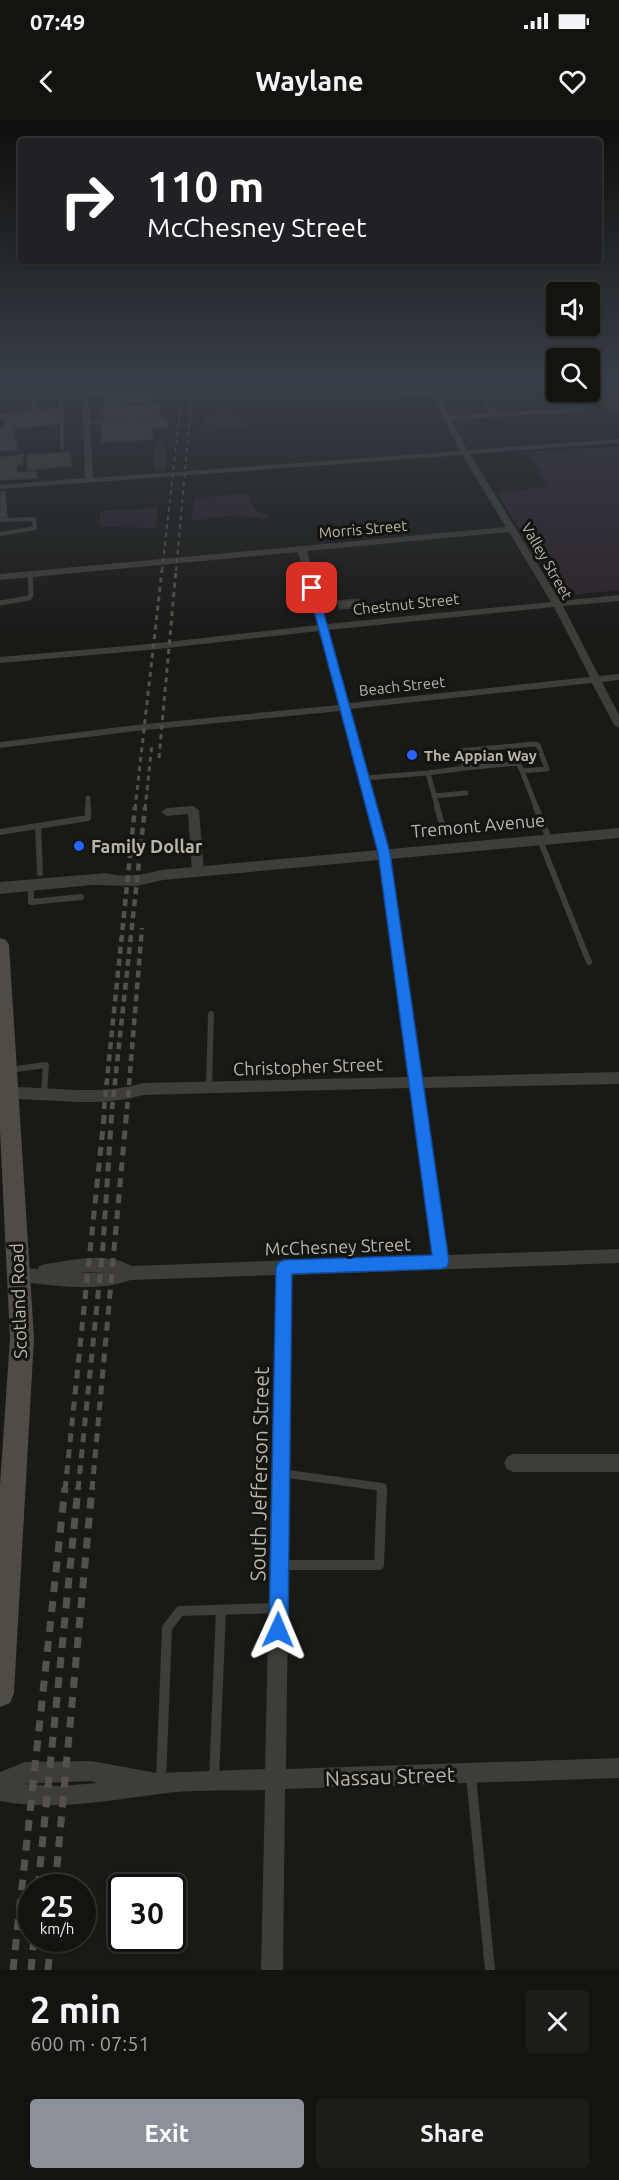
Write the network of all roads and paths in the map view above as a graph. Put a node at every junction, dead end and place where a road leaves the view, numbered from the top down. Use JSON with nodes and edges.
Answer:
{"nodes":[{"id":1,"x":89,"y":469,"type":"edge"},
{"id":2,"x":249,"y":469,"type":"edge"},
{"id":3,"x":475,"y":469,"type":"edge"},
{"id":4,"x":89,"y":481,"type":"junction"},
{"id":5,"x":0,"y":487,"type":"edge"},
{"id":6,"x":0,"y":520,"type":"edge"},
{"id":7,"x":513,"y":529,"type":"junction"},
{"id":8,"x":0,"y":534,"type":"edge"},
{"id":9,"x":302,"y":549,"type":"junction"},
{"id":10,"x":30,"y":574,"type":"junction"},
{"id":11,"x":0,"y":577,"type":"edge"},
{"id":12,"x":619,"y":598,"type":"edge"},
{"id":13,"x":0,"y":603,"type":"edge"},
{"id":14,"x":557,"y":604,"type":"junction"},
{"id":15,"x":323,"y":627,"type":"junction"},
{"id":16,"x":0,"y":660,"type":"edge"},
{"id":17,"x":619,"y":677,"type":"edge"},
{"id":18,"x":595,"y":680,"type":"junction"},
{"id":19,"x":345,"y":708,"type":"junction"},
{"id":20,"x":619,"y":725,"type":"edge"},
{"id":21,"x":0,"y":745,"type":"edge"},
{"id":22,"x":465,"y":768,"type":"junction"},
{"id":23,"x":522,"y":771,"type":"junction"},
{"id":24,"x":428,"y":773,"type":"junction"},
{"id":25,"x":364,"y":778,"type":"junction"},
{"id":26,"x":466,"y":793,"type":"dead end"},
{"id":27,"x":434,"y":796,"type":"junction"},
{"id":28,"x":88,"y":798,"type":"dead end"},
{"id":29,"x":167,"y":812,"type":"dead end"},
{"id":30,"x":38,"y":826,"type":"junction"},
{"id":31,"x":444,"y":831,"type":"dead end"},
{"id":32,"x":0,"y":832,"type":"edge"},
{"id":33,"x":619,"y":833,"type":"edge"},
{"id":34,"x":544,"y":839,"type":"junction"},
{"id":35,"x":384,"y":853,"type":"junction"},
{"id":36,"x":198,"y":872,"type":"junction"},
{"id":37,"x":35,"y":879,"type":"junction"},
{"id":38,"x":0,"y":888,"type":"edge"},
{"id":39,"x":81,"y":897,"type":"dead end"},
{"id":40,"x":0,"y":945,"type":"edge"},
{"id":41,"x":589,"y":962,"type":"dead end"},
{"id":42,"x":211,"y":1014,"type":"dead end"},
{"id":43,"x":3,"y":1025,"type":"edge"},
{"id":44,"x":619,"y":1078,"type":"edge"},
{"id":45,"x":415,"y":1081,"type":"junction"},
{"id":46,"x":9,"y":1082,"type":"junction"},
{"id":47,"x":209,"y":1087,"type":"junction"},
{"id":48,"x":44,"y":1092,"type":"junction"},
{"id":49,"x":8,"y":1233,"type":"edge"},
{"id":50,"x":619,"y":1256,"type":"edge"},
{"id":51,"x":441,"y":1262,"type":"junction"},
{"id":52,"x":284,"y":1267,"type":"junction"},
{"id":53,"x":19,"y":1275,"type":"junction"},
{"id":54,"x":619,"y":1462,"type":"edge"},
{"id":55,"x":513,"y":1463,"type":"dead end"},
{"id":56,"x":281,"y":1473,"type":"junction"},
{"id":57,"x":5,"y":1497,"type":"edge"},
{"id":58,"x":280,"y":1565,"type":"junction"},
{"id":59,"x":279,"y":1608,"type":"junction"},
{"id":60,"x":220,"y":1610,"type":"junction"},
{"id":61,"x":0,"y":1693,"type":"edge"},
{"id":62,"x":619,"y":1768,"type":"edge"},
{"id":63,"x":471,"y":1773,"type":"junction"},
{"id":64,"x":275,"y":1780,"type":"junction"},
{"id":65,"x":214,"y":1782,"type":"junction"},
{"id":66,"x":0,"y":1783,"type":"edge"},
{"id":67,"x":161,"y":1783,"type":"junction"},
{"id":68,"x":0,"y":1791,"type":"edge"},
{"id":69,"x":272,"y":1970,"type":"edge"},
{"id":70,"x":490,"y":1970,"type":"edge"}],
"edges":[{"from":1,"to":4,"type":"street"},
{"from":2,"to":4,"type":"street"},
{"from":3,"to":7,"type":"street","name":"Valley Street"},
{"from":4,"to":5,"type":"street"},
{"from":6,"to":8,"type":"lane"},
{"from":7,"to":9,"type":"street","name":"Morris Street"},
{"from":7,"to":14,"type":"street","name":"Valley Street"},
{"from":9,"to":10,"type":"street","name":"Morris Street"},
{"from":9,"to":15,"type":"street"},
{"from":10,"to":11,"type":"street","name":"Morris Street"},
{"from":10,"to":13,"type":"lane"},
{"from":12,"to":14,"type":"street","name":"Chestnut Street"},
{"from":14,"to":15,"type":"street","name":"Chestnut Street"},
{"from":14,"to":18,"type":"street","name":"Valley Street"},
{"from":15,"to":16,"type":"street","name":"Chestnut Street"},
{"from":15,"to":19,"type":"street"},
{"from":17,"to":18,"type":"street","name":"Beach Street"},
{"from":18,"to":19,"type":"street","name":"Beach Street"},
{"from":18,"to":20,"type":"street","name":"Valley Street"},
{"from":19,"to":21,"type":"street","name":"Beach Street"},
{"from":19,"to":25,"type":"street"},
{"from":22,"to":23,"type":"lane"},
{"from":22,"to":23,"type":"lane"},
{"from":22,"to":24,"type":"lane"},
{"from":23,"to":34,"type":"lane"},
{"from":24,"to":25,"type":"lane"},
{"from":24,"to":27,"type":"lane"},
{"from":25,"to":35,"type":"street"},
{"from":26,"to":27,"type":"lane"},
{"from":27,"to":31,"type":"lane"},
{"from":28,"to":30,"type":"lane"},
{"from":29,"to":36,"type":"street"},
{"from":30,"to":32,"type":"lane"},
{"from":30,"to":37,"type":"lane"},
{"from":33,"to":34,"type":"street","name":"Tremont Avenue"},
{"from":34,"to":35,"type":"street","name":"Tremont Avenue"},
{"from":34,"to":41,"type":"lane"},
{"from":35,"to":36,"type":"street","name":"Tremont Avenue"},
{"from":35,"to":45,"type":"street"},
{"from":36,"to":37,"type":"street","name":"Tremont Avenue"},
{"from":37,"to":38,"type":"street","name":"Tremont Avenue"},
{"from":37,"to":39,"type":"lane"},
{"from":40,"to":43,"type":"main road","name":"Scotland Road"},
{"from":42,"to":47,"type":"lane"},
{"from":43,"to":46,"type":"main road","name":"Scotland Road"},
{"from":44,"to":45,"type":"street","name":"Christopher Street"},
{"from":45,"to":47,"type":"street","name":"Christopher Street"},
{"from":45,"to":51,"type":"street"},
{"from":46,"to":48,"type":"street","name":"Christopher Street"},
{"from":46,"to":48,"type":"lane"},
{"from":46,"to":49,"type":"main road","name":"Scotland Road"},
{"from":47,"to":48,"type":"street","name":"Christopher Street"},
{"from":49,"to":53,"type":"main road","name":"Scotland Road"},
{"from":50,"to":51,"type":"street","name":"McChesney Street"},
{"from":51,"to":52,"type":"street","name":"McChesney Street"},
{"from":52,"to":53,"type":"street","name":"McChesney Street"},
{"from":52,"to":56,"type":"street","name":"South Jefferson Street"},
{"from":53,"to":57,"type":"main road","name":"Scotland Road"},
{"from":54,"to":55,"type":"street"},
{"from":56,"to":58,"type":"street","name":"South Jefferson Street"},
{"from":56,"to":58,"type":"lane"},
{"from":57,"to":61,"type":"main road","name":"Scotland Road"},
{"from":58,"to":59,"type":"street","name":"South Jefferson Street"},
{"from":59,"to":60,"type":"lane"},
{"from":59,"to":64,"type":"street","name":"South Jefferson Street"},
{"from":60,"to":65,"type":"lane"},
{"from":60,"to":67,"type":"lane"},
{"from":62,"to":63,"type":"street","name":"Nassau Street"},
{"from":63,"to":64,"type":"street","name":"Nassau Street"},
{"from":63,"to":70,"type":"lane"},
{"from":64,"to":65,"type":"street","name":"Nassau Street"},
{"from":64,"to":69,"type":"street","name":"South Jefferson Street"},
{"from":65,"to":67,"type":"street","name":"Nassau Street"},
{"from":66,"to":67,"type":"street","name":"Nassau Street"},
{"from":67,"to":68,"type":"street","name":"Nassau Street"}]}
